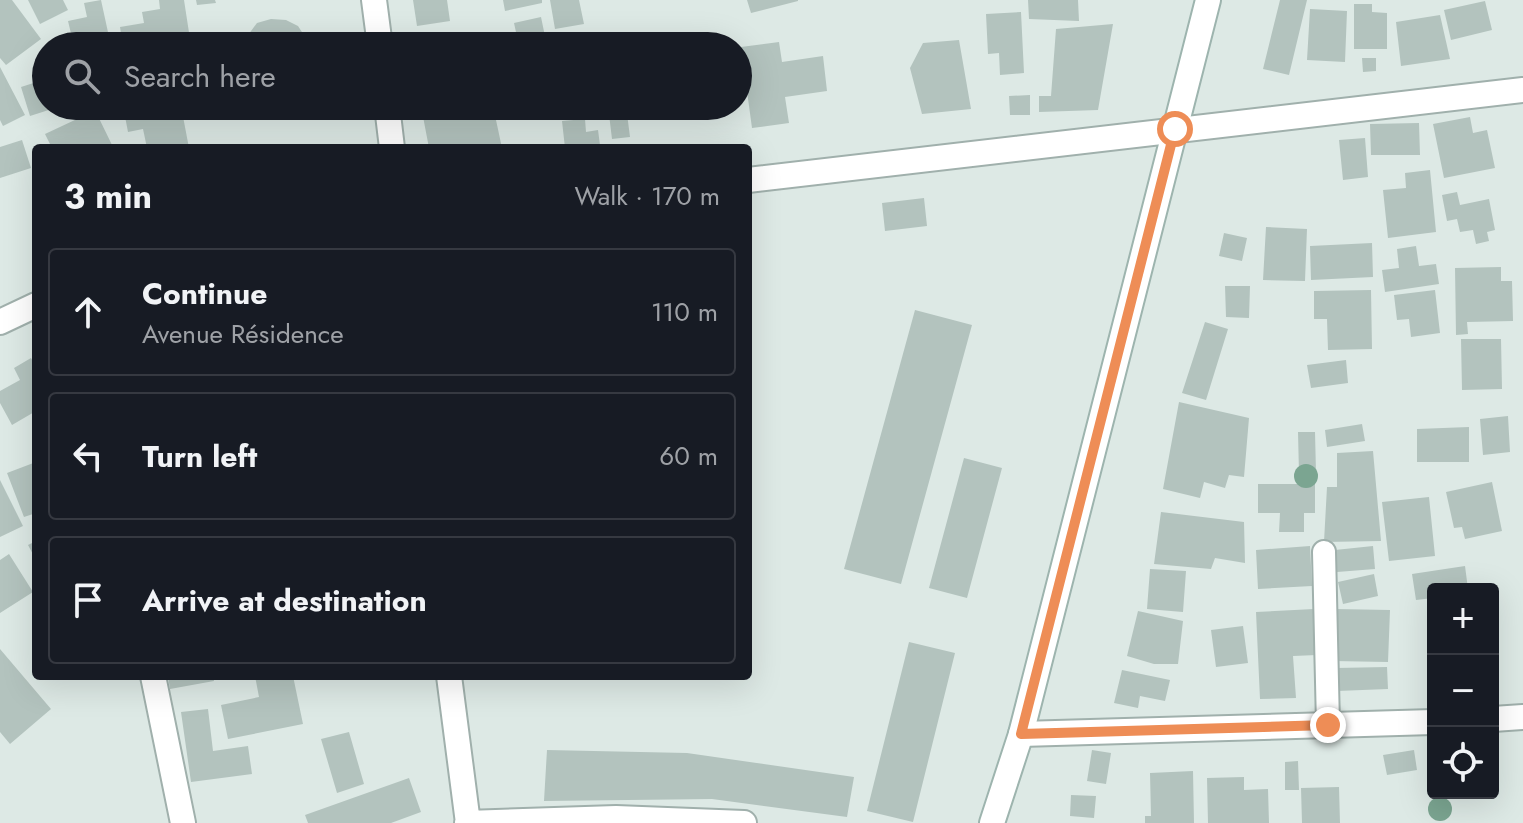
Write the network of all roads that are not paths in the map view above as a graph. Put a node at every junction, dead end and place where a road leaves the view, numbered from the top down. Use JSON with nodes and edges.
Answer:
{"nodes":[{"id":1,"x":374,"y":0,"type":"edge"},
{"id":2,"x":1208,"y":0,"type":"edge"},
{"id":3,"x":378,"y":32,"type":"edge"},
{"id":4,"x":1523,"y":90,"type":"edge"},
{"id":5,"x":389,"y":120,"type":"edge"},
{"id":6,"x":1175,"y":129,"type":"junction"},
{"id":7,"x":392,"y":144,"type":"edge"},
{"id":8,"x":752,"y":180,"type":"edge"},
{"id":9,"x":32,"y":307,"type":"edge"},
{"id":10,"x":0,"y":322,"type":"edge"},
{"id":11,"x":1324,"y":552,"type":"dead end"},
{"id":12,"x":154,"y":680,"type":"edge"},
{"id":13,"x":450,"y":680,"type":"edge"},
{"id":14,"x":1523,"y":717,"type":"edge"},
{"id":15,"x":1499,"y":719,"type":"edge"},
{"id":16,"x":1427,"y":722,"type":"edge"},
{"id":17,"x":1328,"y":725,"type":"junction"},
{"id":18,"x":1021,"y":734,"type":"junction"},
{"id":19,"x":183,"y":823,"type":"edge"},
{"id":20,"x":468,"y":823,"type":"edge"},
{"id":21,"x":744,"y":823,"type":"edge"},
{"id":22,"x":992,"y":823,"type":"edge"}],
"edges":[{"from":1,"to":3,"type":"street"},
{"from":2,"to":6,"type":"street"},
{"from":4,"to":6,"type":"street"},
{"from":5,"to":7,"type":"street"},
{"from":6,"to":8,"type":"street"},
{"from":6,"to":18,"type":"street"},
{"from":9,"to":10,"type":"street"},
{"from":11,"to":17,"type":"lane"},
{"from":12,"to":19,"type":"street"},
{"from":13,"to":20,"type":"street"},
{"from":14,"to":15,"type":"street"},
{"from":16,"to":17,"type":"street"},
{"from":17,"to":18,"type":"street"},
{"from":18,"to":22,"type":"street"},
{"from":20,"to":21,"type":"street"}]}
